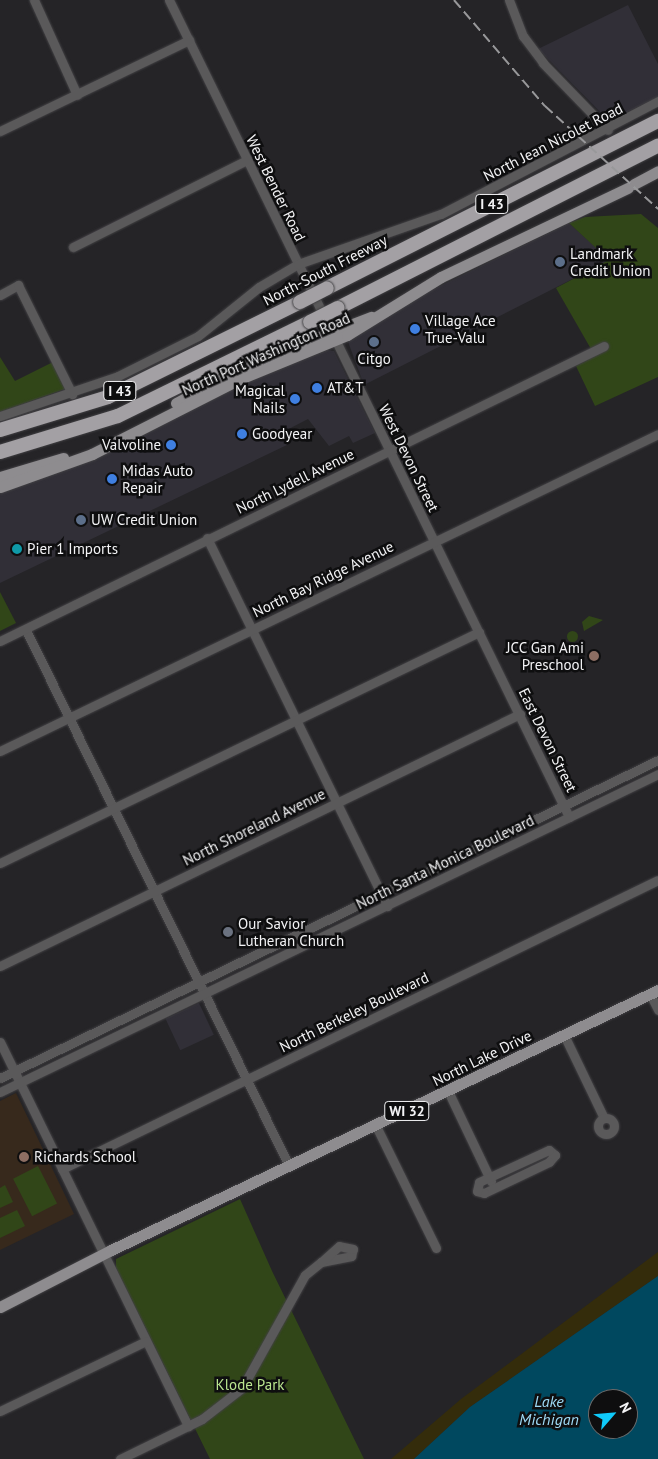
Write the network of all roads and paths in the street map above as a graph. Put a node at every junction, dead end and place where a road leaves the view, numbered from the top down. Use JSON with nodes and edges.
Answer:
{"nodes":[{"id":1,"x":34,"y":0,"type":"edge"},
{"id":2,"x":169,"y":0,"type":"edge"},
{"id":3,"x":509,"y":0,"type":"edge"},
{"id":4,"x":189,"y":40,"type":"junction"},
{"id":5,"x":77,"y":96,"type":"junction"},
{"id":6,"x":658,"y":101,"type":"edge"},
{"id":7,"x":658,"y":121,"type":"edge"},
{"id":8,"x":608,"y":130,"type":"junction"},
{"id":9,"x":0,"y":131,"type":"edge"},
{"id":10,"x":658,"y":146,"type":"edge"},
{"id":11,"x":247,"y":160,"type":"junction"},
{"id":12,"x":658,"y":171,"type":"edge"},
{"id":13,"x":73,"y":247,"type":"dead end"},
{"id":14,"x":298,"y":264,"type":"junction"},
{"id":15,"x":0,"y":295,"type":"edge"},
{"id":16,"x":332,"y":335,"type":"junction"},
{"id":17,"x":604,"y":346,"type":"dead end"},
{"id":18,"x":359,"y":387,"type":"joint"},
{"id":19,"x":72,"y":394,"type":"junction"},
{"id":20,"x":0,"y":416,"type":"edge"},
{"id":21,"x":0,"y":430,"type":"edge"},
{"id":22,"x":658,"y":434,"type":"edge"},
{"id":23,"x":390,"y":450,"type":"junction"},
{"id":24,"x":0,"y":452,"type":"edge"},
{"id":25,"x":0,"y":477,"type":"edge"},
{"id":26,"x":0,"y":488,"type":"edge"},
{"id":27,"x":206,"y":538,"type":"junction"},
{"id":28,"x":434,"y":541,"type":"junction"},
{"id":29,"x":251,"y":629,"type":"junction"},
{"id":30,"x":26,"y":630,"type":"junction"},
{"id":31,"x":479,"y":632,"type":"junction"},
{"id":32,"x":0,"y":641,"type":"edge"},
{"id":33,"x":520,"y":714,"type":"junction"},
{"id":34,"x":68,"y":717,"type":"junction"},
{"id":35,"x":296,"y":721,"type":"junction"},
{"id":36,"x":0,"y":751,"type":"edge"},
{"id":37,"x":658,"y":760,"type":"edge"},
{"id":38,"x":658,"y":774,"type":"edge"},
{"id":39,"x":336,"y":803,"type":"junction"},
{"id":40,"x":564,"y":806,"type":"junction"},
{"id":41,"x":114,"y":808,"type":"junction"},
{"id":42,"x":569,"y":817,"type":"junction"},
{"id":43,"x":0,"y":863,"type":"edge"},
{"id":44,"x":658,"y":880,"type":"edge"},
{"id":45,"x":154,"y":891,"type":"junction"},
{"id":46,"x":381,"y":894,"type":"junction"},
{"id":47,"x":387,"y":906,"type":"junction"},
{"id":48,"x":0,"y":966,"type":"edge"},
{"id":49,"x":199,"y":983,"type":"junction"},
{"id":50,"x":654,"y":992,"type":"edge"},
{"id":51,"x":204,"y":993,"type":"junction"},
{"id":52,"x":658,"y":1010,"type":"edge"},
{"id":53,"x":564,"y":1035,"type":"junction"},
{"id":54,"x":0,"y":1042,"type":"edge"},
{"id":55,"x":14,"y":1071,"type":"junction"},
{"id":56,"x":0,"y":1078,"type":"edge"},
{"id":57,"x":246,"y":1079,"type":"junction"},
{"id":58,"x":19,"y":1083,"type":"junction"},
{"id":59,"x":448,"y":1091,"type":"junction"},
{"id":60,"x":0,"y":1092,"type":"edge"},
{"id":61,"x":604,"y":1118,"type":"dead end"},
{"id":62,"x":376,"y":1126,"type":"junction"},
{"id":63,"x":289,"y":1166,"type":"junction"},
{"id":64,"x":62,"y":1169,"type":"junction"},
{"id":65,"x":489,"y":1177,"type":"junction"},
{"id":66,"x":494,"y":1188,"type":"junction"},
{"id":67,"x":436,"y":1248,"type":"dead end"},
{"id":68,"x":105,"y":1256,"type":"junction"},
{"id":69,"x":320,"y":1262,"type":"dead end"},
{"id":70,"x":0,"y":1307,"type":"edge"},
{"id":71,"x":146,"y":1341,"type":"junction"},
{"id":72,"x":0,"y":1412,"type":"edge"},
{"id":73,"x":188,"y":1426,"type":"junction"},
{"id":74,"x":120,"y":1459,"type":"edge"}],
"edges":[{"from":1,"to":5,"type":"street"},
{"from":2,"to":4,"type":"street","name":"West Bender Road"},
{"from":3,"to":8,"type":"street"},
{"from":4,"to":5,"type":"street"},
{"from":4,"to":11,"type":"street","name":"West Bender Road"},
{"from":5,"to":9,"type":"street"},
{"from":6,"to":8,"type":"street","name":"North Jean Nicolet Road"},
{"from":7,"to":21,"type":"highway","name":"North-South Freeway","number":"I 43","bridge":true},
{"from":8,"to":14,"type":"street","name":"North Jean Nicolet Road"},
{"from":10,"to":24,"type":"highway","number":"I 43","bridge":true},
{"from":11,"to":13,"type":"street"},
{"from":11,"to":14,"type":"street","name":"West Bender Road"},
{"from":12,"to":16,"type":"main road","name":"North Port Washington Road"},
{"from":14,"to":16,"type":"street","name":"West Bender Road"},
{"from":14,"to":19,"type":"street","name":"North Jean Nicolet Road"},
{"from":15,"to":19,"type":"street"},
{"from":16,"to":18,"type":"street","name":"West Bender Road"},
{"from":16,"to":25,"type":"main road","name":"North Port Washington Road"},
{"from":16,"to":26,"type":"main road","name":"North Port Washington Road"},
{"from":17,"to":23,"type":"street","name":"North Lydell Avenue"},
{"from":18,"to":23,"type":"street","name":"West Devon Street"},
{"from":19,"to":20,"type":"street","name":"North Jean Nicolet Road"},
{"from":22,"to":28,"type":"street","name":"North Bay Ridge Avenue"},
{"from":23,"to":27,"type":"street","name":"North Lydell Avenue"},
{"from":23,"to":28,"type":"street","name":"West Devon Street"},
{"from":27,"to":29,"type":"street"},
{"from":27,"to":30,"type":"street","name":"North Lydell Avenue"},
{"from":28,"to":29,"type":"street","name":"North Bay Ridge Avenue"},
{"from":28,"to":31,"type":"street","name":"East Devon Street"},
{"from":29,"to":34,"type":"street","name":"North Bay Ridge Avenue"},
{"from":29,"to":35,"type":"street"},
{"from":30,"to":32,"type":"street","name":"North Lydell Avenue"},
{"from":30,"to":34,"type":"street"},
{"from":31,"to":33,"type":"street","name":"East Devon Street"},
{"from":31,"to":35,"type":"street"},
{"from":33,"to":39,"type":"street","name":"North Shoreland Avenue"},
{"from":33,"to":40,"type":"street","name":"East Devon Street"},
{"from":34,"to":36,"type":"street","name":"North Bay Ridge Avenue"},
{"from":34,"to":41,"type":"street"},
{"from":35,"to":39,"type":"street"},
{"from":35,"to":41,"type":"street"},
{"from":37,"to":40,"type":"street","name":"North Santa Monica Boulevard"},
{"from":38,"to":42,"type":"street","name":"North Santa Monica Boulevard"},
{"from":39,"to":45,"type":"street","name":"North Shoreland Avenue"},
{"from":39,"to":46,"type":"street"},
{"from":40,"to":42,"type":"street","name":"East Devon Street"},
{"from":40,"to":46,"type":"street","name":"North Santa Monica Boulevard"},
{"from":41,"to":43,"type":"street"},
{"from":41,"to":45,"type":"street"},
{"from":42,"to":47,"type":"street","name":"North Santa Monica Boulevard"},
{"from":44,"to":57,"type":"street","name":"North Berkeley Boulevard"},
{"from":45,"to":48,"type":"street","name":"North Shoreland Avenue"},
{"from":45,"to":49,"type":"street"},
{"from":46,"to":47,"type":"street"},
{"from":46,"to":49,"type":"street","name":"North Santa Monica Boulevard"},
{"from":47,"to":51,"type":"street","name":"North Santa Monica Boulevard"},
{"from":49,"to":51,"type":"street"},
{"from":49,"to":55,"type":"street","name":"North Santa Monica Boulevard"},
{"from":50,"to":52,"type":"street"},
{"from":50,"to":53,"type":"main road","name":"North Lake Drive","number":"WI 32"},
{"from":51,"to":57,"type":"street"},
{"from":51,"to":58,"type":"street","name":"North Santa Monica Boulevard"},
{"from":53,"to":59,"type":"main road","name":"North Lake Drive","number":"WI 32"},
{"from":53,"to":61,"type":"street"},
{"from":54,"to":55,"type":"street"},
{"from":55,"to":56,"type":"street","name":"North Santa Monica Boulevard"},
{"from":55,"to":58,"type":"street"},
{"from":57,"to":63,"type":"street"},
{"from":57,"to":64,"type":"street","name":"North Berkeley Boulevard"},
{"from":58,"to":60,"type":"street","name":"North Santa Monica Boulevard"},
{"from":58,"to":64,"type":"street"},
{"from":59,"to":62,"type":"main road","name":"North Lake Drive","number":"WI 32"},
{"from":59,"to":65,"type":"street"},
{"from":62,"to":63,"type":"main road","name":"North Lake Drive","number":"WI 32"},
{"from":62,"to":67,"type":"street"},
{"from":63,"to":68,"type":"main road","name":"North Lake Drive","number":"WI 32"},
{"from":64,"to":68,"type":"street"},
{"from":65,"to":66,"type":"street"},
{"from":65,"to":66,"type":"street"},
{"from":65,"to":66,"type":"street"},
{"from":68,"to":70,"type":"main road","name":"North Lake Drive","number":"WI 32"},
{"from":68,"to":71,"type":"street"},
{"from":69,"to":73,"type":"street"},
{"from":71,"to":72,"type":"street"},
{"from":71,"to":73,"type":"street"},
{"from":73,"to":74,"type":"street"}]}
